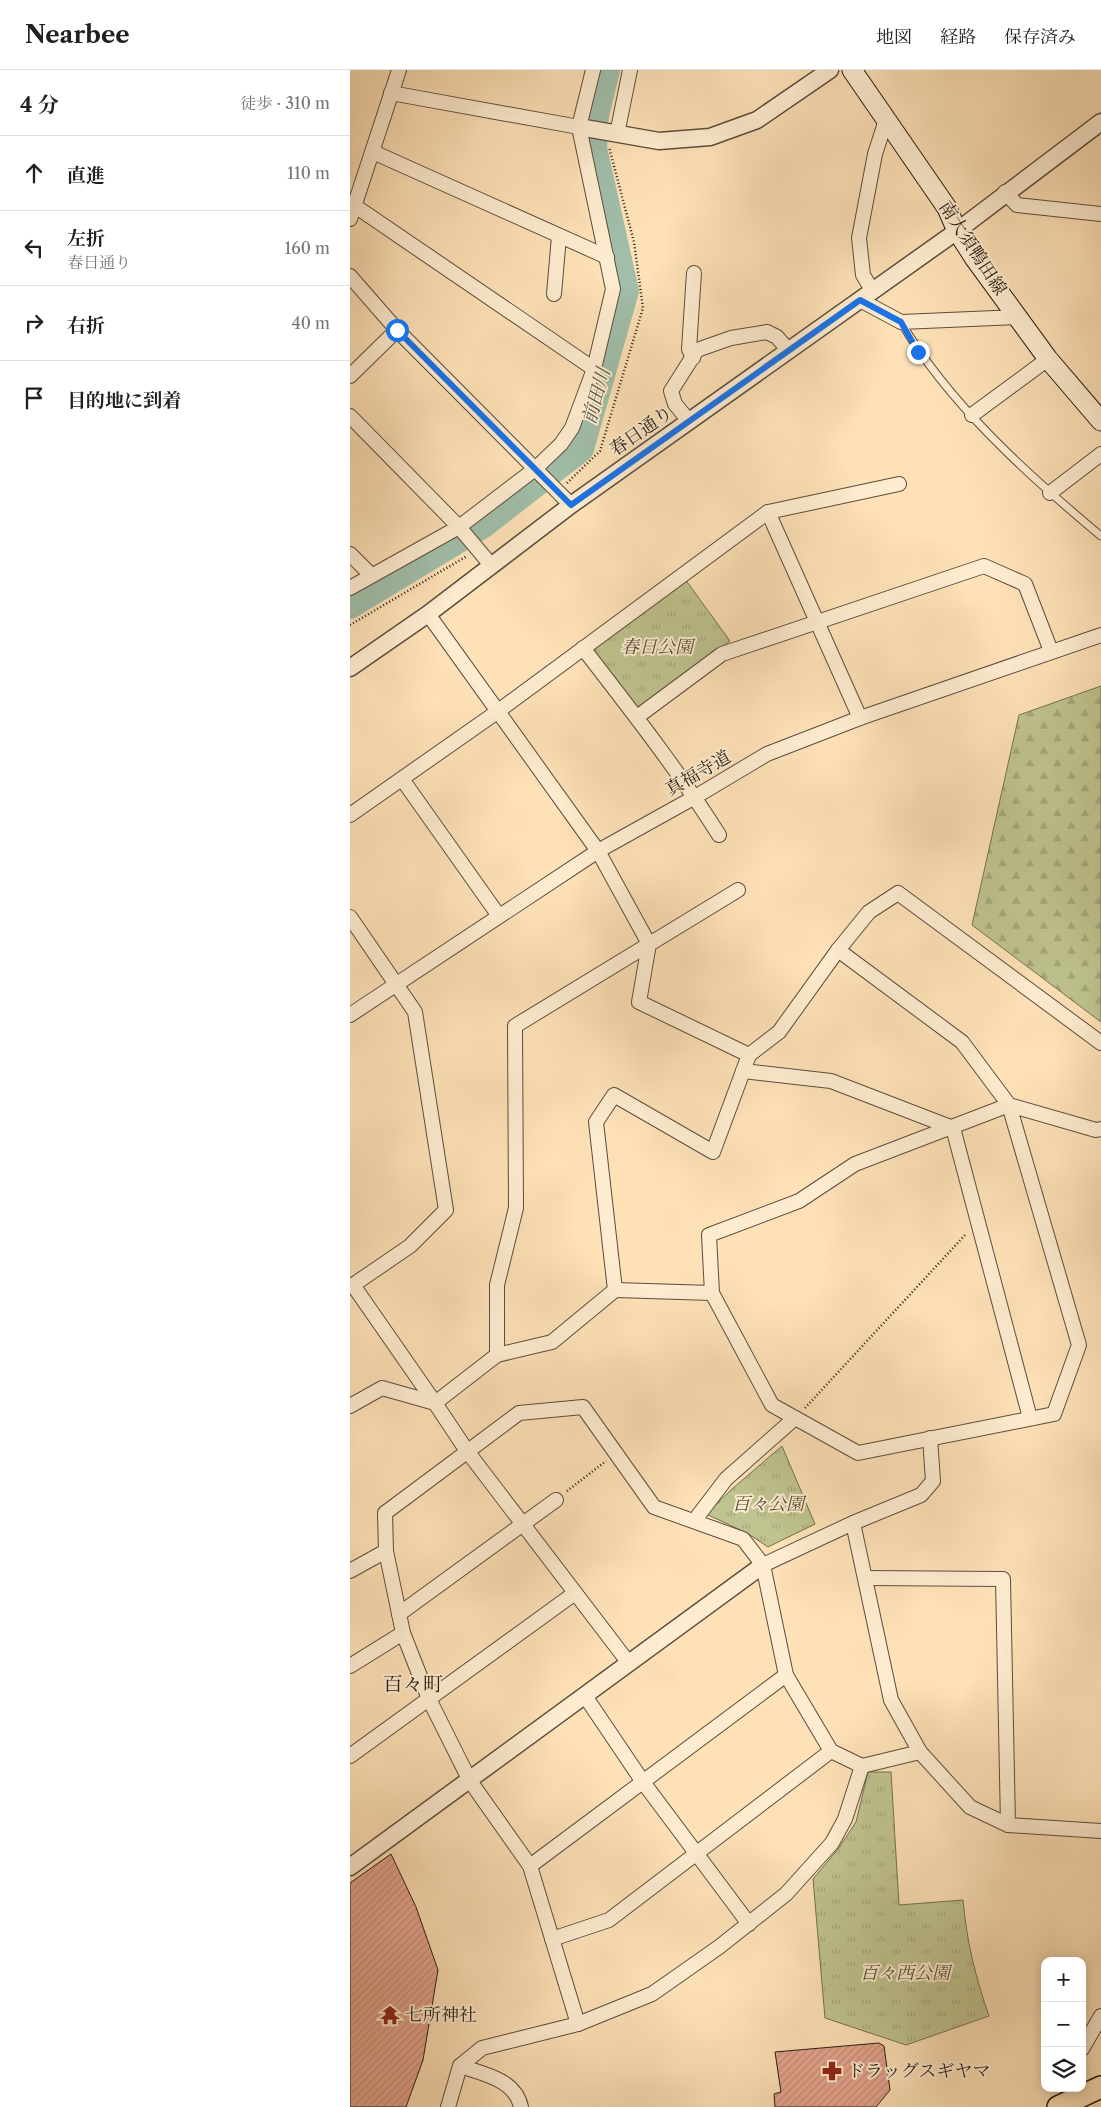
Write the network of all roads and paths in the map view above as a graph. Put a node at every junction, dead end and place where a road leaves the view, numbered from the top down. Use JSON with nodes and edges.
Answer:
{"nodes":[{"id":1,"x":399,"y":70,"type":"edge"},
{"id":2,"x":593,"y":70,"type":"edge"},
{"id":3,"x":630,"y":70,"type":"edge"},
{"id":4,"x":830,"y":70,"type":"edge"},
{"id":5,"x":852,"y":70,"type":"edge"},
{"id":6,"x":391,"y":93,"type":"junction"},
{"id":7,"x":886,"y":120,"type":"junction"},
{"id":8,"x":1101,"y":122,"type":"edge"},
{"id":9,"x":579,"y":127,"type":"junction"},
{"id":10,"x":611,"y":132,"type":"junction"},
{"id":11,"x":373,"y":152,"type":"junction"},
{"id":12,"x":1006,"y":192,"type":"junction"},
{"id":13,"x":352,"y":212,"type":"edge"},
{"id":14,"x":1101,"y":214,"type":"edge"},
{"id":15,"x":957,"y":231,"type":"junction"},
{"id":16,"x":559,"y":236,"type":"junction"},
{"id":17,"x":607,"y":257,"type":"junction"},
{"id":18,"x":694,"y":273,"type":"dead end"},
{"id":19,"x":350,"y":276,"type":"edge"},
{"id":20,"x":554,"y":294,"type":"dead end"},
{"id":21,"x":866,"y":295,"type":"junction"},
{"id":22,"x":1019,"y":317,"type":"junction"},
{"id":23,"x":901,"y":322,"type":"junction"},
{"id":24,"x":397,"y":330,"type":"junction"},
{"id":25,"x":789,"y":351,"type":"junction"},
{"id":26,"x":693,"y":358,"type":"junction"},
{"id":27,"x":1048,"y":359,"type":"junction"},
{"id":28,"x":594,"y":369,"type":"junction"},
{"id":29,"x":350,"y":376,"type":"edge"},
{"id":30,"x":350,"y":416,"type":"edge"},
{"id":31,"x":972,"y":416,"type":"junction"},
{"id":32,"x":689,"y":421,"type":"junction"},
{"id":33,"x":1101,"y":421,"type":"edge"},
{"id":34,"x":1101,"y":454,"type":"edge"},
{"id":35,"x":535,"y":469,"type":"junction"},
{"id":36,"x":899,"y":484,"type":"dead end"},
{"id":37,"x":1050,"y":493,"type":"junction"},
{"id":38,"x":571,"y":505,"type":"junction"},
{"id":39,"x":768,"y":512,"type":"junction"},
{"id":40,"x":459,"y":527,"type":"junction"},
{"id":41,"x":1101,"y":536,"type":"edge"},
{"id":42,"x":479,"y":548,"type":"junction"},
{"id":43,"x":350,"y":554,"type":"edge"},
{"id":44,"x":491,"y":565,"type":"junction"},
{"id":45,"x":370,"y":575,"type":"junction"},
{"id":46,"x":350,"y":588,"type":"edge"},
{"id":47,"x":428,"y":614,"type":"junction"},
{"id":48,"x":818,"y":623,"type":"junction"},
{"id":49,"x":350,"y":625,"type":"edge"},
{"id":50,"x":1101,"y":635,"type":"edge"},
{"id":51,"x":583,"y":648,"type":"junction"},
{"id":52,"x":1052,"y":651,"type":"junction"},
{"id":53,"x":350,"y":668,"type":"edge"},
{"id":54,"x":497,"y":712,"type":"junction"},
{"id":55,"x":637,"y":717,"type":"junction"},
{"id":56,"x":860,"y":718,"type":"junction"},
{"id":57,"x":402,"y":779,"type":"junction"},
{"id":58,"x":695,"y":797,"type":"junction"},
{"id":59,"x":350,"y":815,"type":"edge"},
{"id":60,"x":719,"y":835,"type":"dead end"},
{"id":61,"x":598,"y":851,"type":"junction"},
{"id":62,"x":738,"y":890,"type":"dead end"},
{"id":63,"x":499,"y":916,"type":"junction"},
{"id":64,"x":350,"y":917,"type":"edge"},
{"id":65,"x":649,"y":944,"type":"junction"},
{"id":66,"x":838,"y":950,"type":"junction"},
{"id":67,"x":396,"y":983,"type":"junction"},
{"id":68,"x":350,"y":1015,"type":"edge"},
{"id":69,"x":1101,"y":1043,"type":"edge"},
{"id":70,"x":749,"y":1055,"type":"junction"},
{"id":71,"x":743,"y":1072,"type":"junction"},
{"id":72,"x":1009,"y":1105,"type":"junction"},
{"id":73,"x":953,"y":1128,"type":"junction"},
{"id":74,"x":1101,"y":1129,"type":"edge"},
{"id":75,"x":978,"y":1220,"type":"junction"},
{"id":76,"x":351,"y":1283,"type":"edge"},
{"id":77,"x":615,"y":1290,"type":"junction"},
{"id":78,"x":712,"y":1293,"type":"junction"},
{"id":79,"x":497,"y":1355,"type":"junction"},
{"id":80,"x":435,"y":1403,"type":"junction"},
{"id":81,"x":350,"y":1406,"type":"edge"},
{"id":82,"x":795,"y":1418,"type":"junction"},
{"id":83,"x":1030,"y":1418,"type":"junction"},
{"id":84,"x":930,"y":1438,"type":"junction"},
{"id":85,"x":467,"y":1451,"type":"junction"},
{"id":86,"x":615,"y":1453,"type":"junction"},
{"id":87,"x":556,"y":1500,"type":"joint"},
{"id":88,"x":694,"y":1521,"type":"junction"},
{"id":89,"x":853,"y":1523,"type":"junction"},
{"id":90,"x":523,"y":1525,"type":"junction"},
{"id":91,"x":386,"y":1551,"type":"junction"},
{"id":92,"x":763,"y":1565,"type":"junction"},
{"id":93,"x":350,"y":1571,"type":"edge"},
{"id":94,"x":865,"y":1578,"type":"junction"},
{"id":95,"x":575,"y":1593,"type":"junction"},
{"id":96,"x":399,"y":1614,"type":"junction"},
{"id":97,"x":404,"y":1632,"type":"junction"},
{"id":98,"x":628,"y":1662,"type":"junction"},
{"id":99,"x":350,"y":1666,"type":"edge"},
{"id":100,"x":786,"y":1675,"type":"junction"},
{"id":101,"x":585,"y":1696,"type":"junction"},
{"id":102,"x":429,"y":1699,"type":"junction"},
{"id":103,"x":831,"y":1752,"type":"junction"},
{"id":104,"x":920,"y":1752,"type":"junction"},
{"id":105,"x":350,"y":1756,"type":"edge"},
{"id":106,"x":862,"y":1766,"type":"junction"},
{"id":107,"x":470,"y":1781,"type":"junction"},
{"id":108,"x":643,"y":1782,"type":"junction"},
{"id":109,"x":1008,"y":1825,"type":"junction"},
{"id":110,"x":1101,"y":1830,"type":"edge"},
{"id":111,"x":697,"y":1854,"type":"junction"},
{"id":112,"x":530,"y":1866,"type":"junction"},
{"id":113,"x":350,"y":1867,"type":"edge"},
{"id":114,"x":749,"y":1924,"type":"junction"},
{"id":115,"x":552,"y":1939,"type":"junction"},
{"id":116,"x":1101,"y":2016,"type":"edge"},
{"id":117,"x":578,"y":2024,"type":"junction"},
{"id":118,"x":1083,"y":2047,"type":"edge"},
{"id":119,"x":460,"y":2066,"type":"junction"},
{"id":120,"x":1088,"y":2090,"type":"edge"},
{"id":121,"x":448,"y":2107,"type":"edge"},
{"id":122,"x":521,"y":2107,"type":"edge"},
{"id":123,"x":1058,"y":2107,"type":"edge"}],
"edges":[{"from":1,"to":6,"type":"street"},
{"from":2,"to":9,"type":"street"},
{"from":3,"to":10,"type":"street"},
{"from":4,"to":10,"type":"street"},
{"from":5,"to":7,"type":"main road","name":"南大須鴨田線"},
{"from":6,"to":9,"type":"street"},
{"from":6,"to":11,"type":"street"},
{"from":7,"to":15,"type":"main road","name":"南大須鴨田線"},
{"from":7,"to":21,"type":"street"},
{"from":8,"to":12,"type":"street","name":"春日通り"},
{"from":9,"to":10,"type":"street"},
{"from":9,"to":17,"type":"street"},
{"from":11,"to":13,"type":"street"},
{"from":11,"to":16,"type":"street"},
{"from":12,"to":14,"type":"street"},
{"from":12,"to":15,"type":"street","name":"春日通り"},
{"from":13,"to":28,"type":"street"},
{"from":15,"to":21,"type":"street","name":"春日通り"},
{"from":15,"to":22,"type":"main road","name":"南大須鴨田線"},
{"from":16,"to":17,"type":"street"},
{"from":16,"to":20,"type":"street"},
{"from":17,"to":28,"type":"street"},
{"from":18,"to":26,"type":"street"},
{"from":19,"to":24,"type":"street"},
{"from":21,"to":23,"type":"street"},
{"from":21,"to":25,"type":"street","name":"春日通り"},
{"from":22,"to":23,"type":"street"},
{"from":22,"to":27,"type":"main road","name":"南大須鴨田線"},
{"from":23,"to":31,"type":"lane"},
{"from":24,"to":29,"type":"street"},
{"from":24,"to":35,"type":"street"},
{"from":25,"to":26,"type":"street"},
{"from":25,"to":32,"type":"street","name":"春日通り"},
{"from":26,"to":32,"type":"street"},
{"from":27,"to":31,"type":"street"},
{"from":27,"to":33,"type":"main road","name":"南大須鴨田線"},
{"from":28,"to":35,"type":"street"},
{"from":30,"to":40,"type":"street"},
{"from":31,"to":37,"type":"lane"},
{"from":32,"to":38,"type":"street","name":"春日通り"},
{"from":34,"to":37,"type":"street"},
{"from":35,"to":38,"type":"street"},
{"from":35,"to":40,"type":"street"},
{"from":36,"to":39,"type":"street"},
{"from":37,"to":41,"type":"lane"},
{"from":38,"to":44,"type":"street","name":"春日通り"},
{"from":39,"to":48,"type":"street"},
{"from":39,"to":51,"type":"street"},
{"from":40,"to":42,"type":"street"},
{"from":40,"to":45,"type":"street"},
{"from":42,"to":44,"type":"street"},
{"from":42,"to":49,"type":"path"},
{"from":43,"to":45,"type":"street"},
{"from":44,"to":47,"type":"street","name":"春日通り"},
{"from":45,"to":46,"type":"street"},
{"from":47,"to":53,"type":"street","name":"春日通り"},
{"from":47,"to":54,"type":"street"},
{"from":48,"to":52,"type":"street"},
{"from":48,"to":55,"type":"street"},
{"from":48,"to":56,"type":"street"},
{"from":50,"to":52,"type":"street","name":"真福寺道"},
{"from":51,"to":54,"type":"street"},
{"from":51,"to":55,"type":"street"},
{"from":52,"to":56,"type":"street","name":"真福寺道"},
{"from":54,"to":57,"type":"street"},
{"from":54,"to":61,"type":"street"},
{"from":55,"to":58,"type":"street"},
{"from":56,"to":58,"type":"street","name":"真福寺道"},
{"from":57,"to":59,"type":"street"},
{"from":57,"to":63,"type":"street"},
{"from":58,"to":60,"type":"street"},
{"from":58,"to":61,"type":"street","name":"真福寺道"},
{"from":61,"to":63,"type":"street","name":"真福寺道"},
{"from":61,"to":65,"type":"street"},
{"from":62,"to":65,"type":"street"},
{"from":63,"to":67,"type":"street","name":"真福寺道"},
{"from":64,"to":67,"type":"street"},
{"from":65,"to":70,"type":"street"},
{"from":65,"to":79,"type":"street"},
{"from":66,"to":69,"type":"street"},
{"from":66,"to":70,"type":"street"},
{"from":66,"to":72,"type":"street"},
{"from":67,"to":68,"type":"street","name":"真福寺道"},
{"from":67,"to":76,"type":"street"},
{"from":70,"to":71,"type":"street"},
{"from":71,"to":73,"type":"street"},
{"from":71,"to":77,"type":"street"},
{"from":72,"to":73,"type":"street"},
{"from":72,"to":74,"type":"street"},
{"from":72,"to":83,"type":"street"},
{"from":73,"to":75,"type":"street"},
{"from":73,"to":78,"type":"street"},
{"from":75,"to":82,"type":"path"},
{"from":75,"to":83,"type":"street"},
{"from":76,"to":80,"type":"street"},
{"from":77,"to":78,"type":"street"},
{"from":77,"to":79,"type":"street"},
{"from":78,"to":82,"type":"street"},
{"from":79,"to":80,"type":"street"},
{"from":80,"to":81,"type":"street"},
{"from":80,"to":85,"type":"street"},
{"from":82,"to":84,"type":"street"},
{"from":82,"to":88,"type":"street"},
{"from":83,"to":84,"type":"street"},
{"from":84,"to":89,"type":"street"},
{"from":85,"to":86,"type":"street"},
{"from":85,"to":90,"type":"street"},
{"from":85,"to":91,"type":"street"},
{"from":86,"to":87,"type":"path"},
{"from":86,"to":88,"type":"street"},
{"from":87,"to":90,"type":"street"},
{"from":88,"to":92,"type":"street"},
{"from":89,"to":92,"type":"street"},
{"from":89,"to":94,"type":"street"},
{"from":90,"to":95,"type":"street"},
{"from":90,"to":96,"type":"street"},
{"from":91,"to":93,"type":"street"},
{"from":91,"to":96,"type":"street"},
{"from":92,"to":98,"type":"street"},
{"from":92,"to":100,"type":"street"},
{"from":94,"to":104,"type":"street"},
{"from":94,"to":109,"type":"street"},
{"from":95,"to":98,"type":"street"},
{"from":95,"to":102,"type":"street"},
{"from":96,"to":97,"type":"street"},
{"from":97,"to":99,"type":"street"},
{"from":97,"to":102,"type":"street"},
{"from":98,"to":101,"type":"street"},
{"from":100,"to":103,"type":"street"},
{"from":100,"to":108,"type":"street"},
{"from":101,"to":107,"type":"street"},
{"from":101,"to":108,"type":"street"},
{"from":102,"to":105,"type":"street"},
{"from":102,"to":107,"type":"street"},
{"from":103,"to":106,"type":"street"},
{"from":103,"to":111,"type":"street"},
{"from":104,"to":106,"type":"street"},
{"from":104,"to":109,"type":"street"},
{"from":106,"to":114,"type":"street"},
{"from":107,"to":112,"type":"street"},
{"from":107,"to":113,"type":"street"},
{"from":108,"to":111,"type":"street"},
{"from":108,"to":112,"type":"street"},
{"from":109,"to":110,"type":"street"},
{"from":111,"to":114,"type":"street"},
{"from":111,"to":115,"type":"street"},
{"from":112,"to":115,"type":"street"},
{"from":114,"to":117,"type":"street"},
{"from":115,"to":117,"type":"street"},
{"from":116,"to":118,"type":"street"},
{"from":117,"to":119,"type":"street"},
{"from":119,"to":121,"type":"street"},
{"from":119,"to":122,"type":"street"},
{"from":120,"to":123,"type":"main road"}]}
